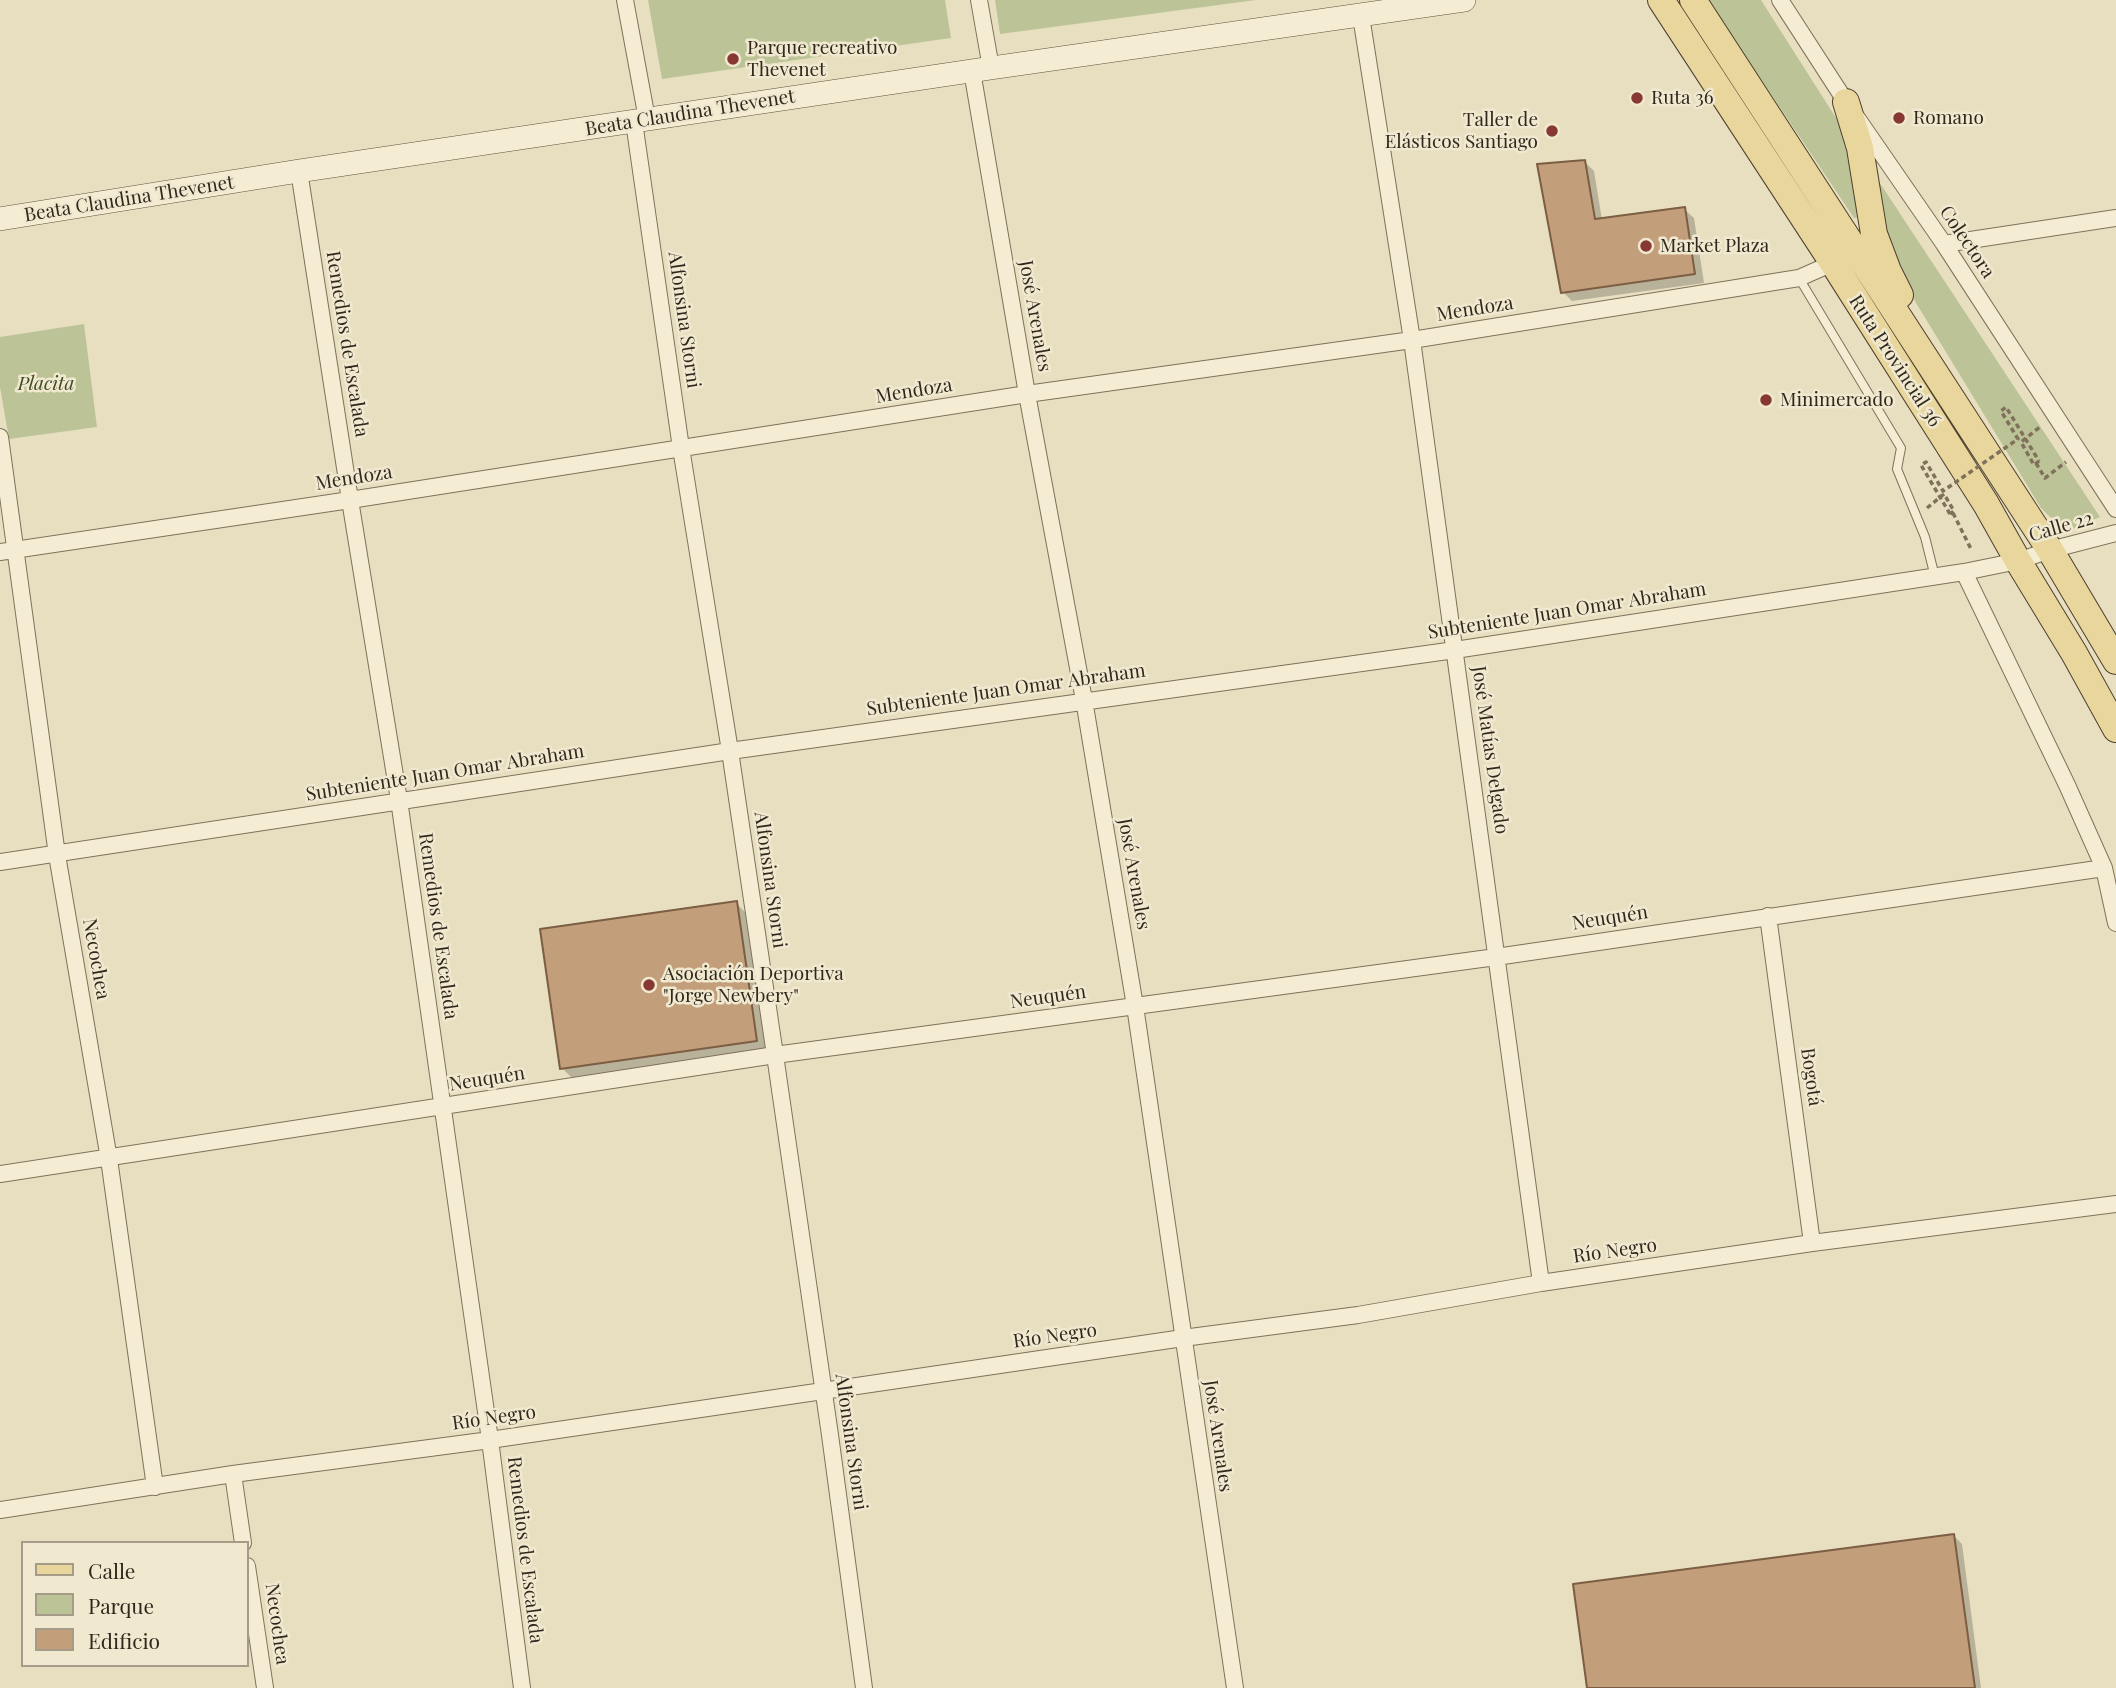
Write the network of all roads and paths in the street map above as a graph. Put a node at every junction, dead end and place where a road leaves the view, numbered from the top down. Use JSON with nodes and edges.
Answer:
{"nodes":[{"id":1,"x":625,"y":0,"type":"edge"},
{"id":2,"x":979,"y":0,"type":"edge"},
{"id":3,"x":1464,"y":0,"type":"edge"},
{"id":4,"x":1661,"y":0,"type":"edge"},
{"id":5,"x":1693,"y":0,"type":"edge"},
{"id":6,"x":1780,"y":0,"type":"edge"},
{"id":7,"x":1360,"y":16,"type":"junction"},
{"id":8,"x":982,"y":69,"type":"junction"},
{"id":9,"x":1846,"y":102,"type":"junction"},
{"id":10,"x":640,"y":120,"type":"junction"},
{"id":11,"x":299,"y":171,"type":"junction"},
{"id":12,"x":2116,"y":218,"type":"edge"},
{"id":13,"x":0,"y":219,"type":"edge"},
{"id":14,"x":1944,"y":244,"type":"junction"},
{"id":15,"x":1833,"y":263,"type":"junction"},
{"id":16,"x":1799,"y":278,"type":"junction"},
{"id":17,"x":1412,"y":340,"type":"junction"},
{"id":18,"x":1027,"y":394,"type":"junction"},
{"id":19,"x":1956,"y":405,"type":"junction"},
{"id":20,"x":2056,"y":416,"type":"junction"},
{"id":21,"x":0,"y":437,"type":"edge"},
{"id":22,"x":681,"y":448,"type":"junction"},
{"id":23,"x":2079,"y":452,"type":"junction"},
{"id":24,"x":2037,"y":462,"type":"junction"},
{"id":25,"x":350,"y":500,"type":"junction"},
{"id":26,"x":2116,"y":509,"type":"edge"},
{"id":27,"x":1952,"y":514,"type":"junction"},
{"id":28,"x":1917,"y":516,"type":"junction"},
{"id":29,"x":2116,"y":533,"type":"edge"},
{"id":30,"x":2050,"y":550,"type":"junction"},
{"id":31,"x":8,"y":551,"type":"edge"},
{"id":32,"x":2018,"y":561,"type":"junction"},
{"id":33,"x":1981,"y":569,"type":"junction"},
{"id":34,"x":1964,"y":572,"type":"junction"},
{"id":35,"x":1935,"y":577,"type":"junction"},
{"id":36,"x":1455,"y":650,"type":"junction"},
{"id":37,"x":2116,"y":661,"type":"edge"},
{"id":38,"x":1084,"y":700,"type":"junction"},
{"id":39,"x":2116,"y":729,"type":"edge"},
{"id":40,"x":730,"y":751,"type":"junction"},
{"id":41,"x":399,"y":800,"type":"junction"},
{"id":42,"x":57,"y":855,"type":"junction"},
{"id":43,"x":0,"y":862,"type":"edge"},
{"id":44,"x":2104,"y":868,"type":"junction"},
{"id":45,"x":1768,"y":916,"type":"junction"},
{"id":46,"x":2116,"y":923,"type":"edge"},
{"id":47,"x":1496,"y":957,"type":"junction"},
{"id":48,"x":1135,"y":1006,"type":"junction"},
{"id":49,"x":775,"y":1055,"type":"junction"},
{"id":50,"x":442,"y":1108,"type":"junction"},
{"id":51,"x":109,"y":1159,"type":"junction"},
{"id":52,"x":0,"y":1174,"type":"edge"},
{"id":53,"x":2116,"y":1204,"type":"edge"},
{"id":54,"x":1812,"y":1243,"type":"junction"},
{"id":55,"x":1541,"y":1283,"type":"junction"},
{"id":56,"x":1183,"y":1338,"type":"junction"},
{"id":57,"x":823,"y":1392,"type":"junction"},
{"id":58,"x":490,"y":1440,"type":"junction"},
{"id":59,"x":233,"y":1474,"type":"junction"},
{"id":60,"x":155,"y":1487,"type":"junction"},
{"id":61,"x":0,"y":1510,"type":"edge"},
{"id":62,"x":243,"y":1541,"type":"edge"},
{"id":63,"x":248,"y":1573,"type":"edge"},
{"id":64,"x":265,"y":1688,"type":"edge"},
{"id":65,"x":522,"y":1688,"type":"edge"},
{"id":66,"x":864,"y":1688,"type":"edge"},
{"id":67,"x":1235,"y":1688,"type":"edge"}],
"edges":[{"from":1,"to":10,"type":"street","name":"Alfonsina Storni"},
{"from":2,"to":8,"type":"street","name":"José Arenales"},
{"from":3,"to":7,"type":"main road","name":"Beata Claudina Thevenet"},
{"from":4,"to":15,"type":"main road","name":"Ruta Provincial 36"},
{"from":5,"to":19,"type":"main road","name":"Ruta Provincial 36"},
{"from":6,"to":9,"type":"street","name":"Colectora"},
{"from":7,"to":8,"type":"main road","name":"Beata Claudina Thevenet"},
{"from":7,"to":17,"type":"street","name":"José Matías Delgado"},
{"from":8,"to":10,"type":"main road","name":"Beata Claudina Thevenet"},
{"from":8,"to":18,"type":"street","name":"José Arenales"},
{"from":9,"to":14,"type":"street","name":"Colectora"},
{"from":9,"to":19,"type":"main road"},
{"from":10,"to":11,"type":"main road","name":"Beata Claudina Thevenet"},
{"from":10,"to":22,"type":"street","name":"Alfonsina Storni"},
{"from":11,"to":13,"type":"main road","name":"Beata Claudina Thevenet"},
{"from":11,"to":25,"type":"street","name":"Remedios de Escalada"},
{"from":12,"to":14,"type":"street"},
{"from":14,"to":20,"type":"street","name":"Colectora"},
{"from":15,"to":16,"type":"street","name":"Mendoza"},
{"from":15,"to":32,"type":"main road","name":"Ruta Provincial 36"},
{"from":16,"to":17,"type":"street","name":"Mendoza"},
{"from":16,"to":28,"type":"lane"},
{"from":17,"to":18,"type":"street","name":"Mendoza"},
{"from":17,"to":36,"type":"street","name":"José Matías Delgado"},
{"from":18,"to":22,"type":"street","name":"Mendoza"},
{"from":18,"to":38,"type":"street","name":"José Arenales"},
{"from":19,"to":30,"type":"main road","name":"Ruta Provincial 36"},
{"from":20,"to":23,"type":"street","name":"Colectora"},
{"from":20,"to":24,"type":"path"},
{"from":21,"to":31,"type":"street","name":"Necochea"},
{"from":22,"to":25,"type":"street","name":"Mendoza"},
{"from":22,"to":40,"type":"street","name":"Alfonsina Storni"},
{"from":23,"to":24,"type":"path"},
{"from":23,"to":26,"type":"street","name":"Colectora"},
{"from":24,"to":27,"type":"path","bridge":true},
{"from":25,"to":31,"type":"street","name":"Mendoza"},
{"from":25,"to":41,"type":"street","name":"Remedios de Escalada"},
{"from":27,"to":28,"type":"path"},
{"from":27,"to":33,"type":"path"},
{"from":28,"to":35,"type":"lane"},
{"from":29,"to":30,"type":"street","name":"Calle 22"},
{"from":30,"to":32,"type":"street","name":"Calle 22"},
{"from":30,"to":37,"type":"main road","name":"Ruta Provincial 36"},
{"from":31,"to":42,"type":"street","name":"Necochea"},
{"from":32,"to":33,"type":"street","name":"Subteniente Juan Omar Abraham"},
{"from":32,"to":39,"type":"main road","name":"Ruta Provincial 36"},
{"from":33,"to":34,"type":"street","name":"Subteniente Juan Omar Abraham"},
{"from":34,"to":35,"type":"street","name":"Subteniente Juan Omar Abraham"},
{"from":34,"to":44,"type":"street"},
{"from":35,"to":36,"type":"street","name":"Subteniente Juan Omar Abraham"},
{"from":36,"to":38,"type":"street","name":"Subteniente Juan Omar Abraham"},
{"from":36,"to":47,"type":"street","name":"José Matías Delgado"},
{"from":38,"to":40,"type":"street","name":"Subteniente Juan Omar Abraham"},
{"from":38,"to":48,"type":"street","name":"José Arenales"},
{"from":40,"to":41,"type":"street","name":"Subteniente Juan Omar Abraham"},
{"from":40,"to":49,"type":"street","name":"Alfonsina Storni"},
{"from":41,"to":42,"type":"street","name":"Subteniente Juan Omar Abraham"},
{"from":41,"to":50,"type":"street","name":"Remedios de Escalada"},
{"from":42,"to":43,"type":"street","name":"Subteniente Juan Omar Abraham"},
{"from":42,"to":51,"type":"street","name":"Necochea"},
{"from":44,"to":45,"type":"street","name":"Neuquén"},
{"from":44,"to":46,"type":"street"},
{"from":45,"to":47,"type":"street","name":"Neuquén"},
{"from":45,"to":54,"type":"street","name":"Bogotá"},
{"from":47,"to":48,"type":"street","name":"Neuquén"},
{"from":47,"to":55,"type":"street","name":"José Matías Delgado"},
{"from":48,"to":49,"type":"street","name":"Neuquén"},
{"from":48,"to":56,"type":"street","name":"José Arenales"},
{"from":49,"to":50,"type":"street","name":"Neuquén"},
{"from":49,"to":57,"type":"street","name":"Alfonsina Storni"},
{"from":50,"to":51,"type":"street","name":"Neuquén"},
{"from":50,"to":58,"type":"street","name":"Remedios de Escalada"},
{"from":51,"to":52,"type":"street","name":"Neuquén"},
{"from":51,"to":60,"type":"street","name":"Necochea"},
{"from":53,"to":54,"type":"street","name":"Río Negro"},
{"from":54,"to":55,"type":"street","name":"Río Negro"},
{"from":55,"to":56,"type":"street","name":"Río Negro"},
{"from":56,"to":57,"type":"street","name":"Río Negro"},
{"from":56,"to":67,"type":"street","name":"José Arenales"},
{"from":57,"to":58,"type":"street","name":"Río Negro"},
{"from":57,"to":66,"type":"street","name":"Alfonsina Storni"},
{"from":58,"to":59,"type":"street","name":"Río Negro"},
{"from":58,"to":65,"type":"street","name":"Remedios de Escalada"},
{"from":59,"to":60,"type":"street","name":"Río Negro"},
{"from":59,"to":62,"type":"street"},
{"from":60,"to":61,"type":"street","name":"Río Negro"},
{"from":63,"to":64,"type":"street","name":"Necochea"}]}
